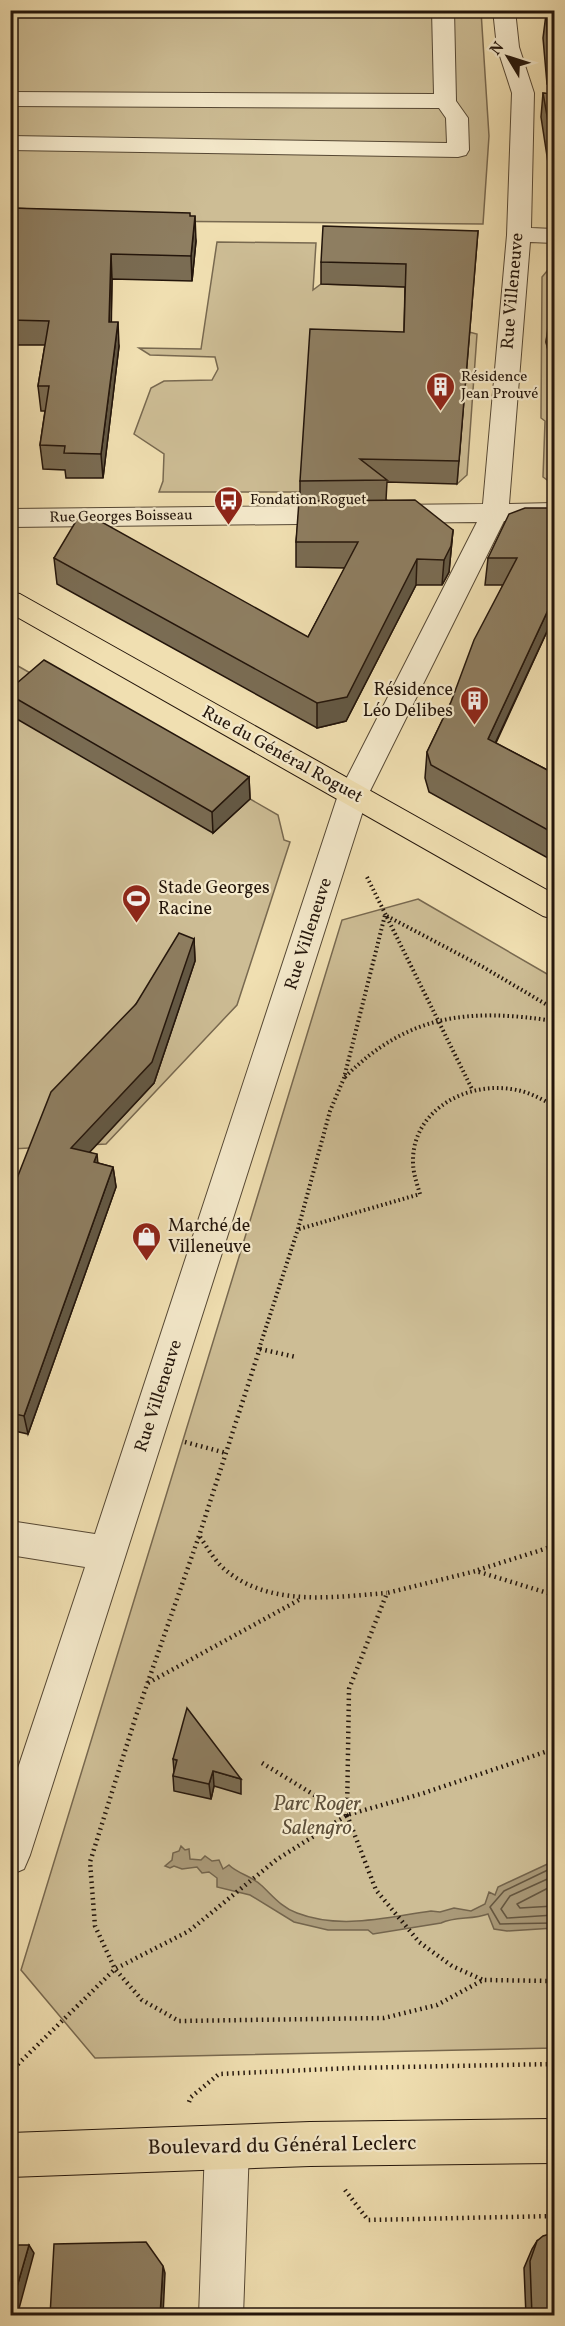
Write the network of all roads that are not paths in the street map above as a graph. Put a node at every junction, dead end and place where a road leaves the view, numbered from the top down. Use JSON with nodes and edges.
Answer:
{"nodes":[{"id":1,"x":443,"y":10,"type":"edge"},
{"id":2,"x":504,"y":10,"type":"edge"},
{"id":3,"x":10,"y":99,"type":"edge"},
{"id":4,"x":201,"y":100,"type":"junction"},
{"id":5,"x":445,"y":101,"type":"junction"},
{"id":6,"x":10,"y":143,"type":"edge"},
{"id":7,"x":197,"y":146,"type":"junction"},
{"id":8,"x":519,"y":235,"type":"junction"},
{"id":9,"x":555,"y":236,"type":"edge"},
{"id":10,"x":495,"y":512,"type":"junction"},
{"id":11,"x":555,"y":512,"type":"edge"},
{"id":12,"x":10,"y":518,"type":"edge"},
{"id":13,"x":10,"y":601,"type":"edge"},
{"id":14,"x":353,"y":795,"type":"junction"},
{"id":15,"x":555,"y":908,"type":"edge"},
{"id":16,"x":10,"y":1538,"type":"edge"},
{"id":17,"x":108,"y":1553,"type":"junction"},
{"id":18,"x":10,"y":1855,"type":"edge"},
{"id":19,"x":555,"y":2140,"type":"edge"},
{"id":20,"x":227,"y":2147,"type":"junction"},
{"id":21,"x":10,"y":2155,"type":"edge"},
{"id":22,"x":221,"y":2316,"type":"edge"}],
"edges":[{"from":1,"to":5,"type":"street"},
{"from":2,"to":8,"type":"street","name":"Rue Villeneuve"},
{"from":3,"to":4,"type":"street"},
{"from":4,"to":5,"type":"street"},
{"from":4,"to":7,"type":"street"},
{"from":5,"to":7,"type":"street"},
{"from":6,"to":7,"type":"street"},
{"from":8,"to":9,"type":"street"},
{"from":8,"to":10,"type":"street","name":"Rue Villeneuve"},
{"from":10,"to":11,"type":"street","name":"Rue Georges Boisseau"},
{"from":10,"to":12,"type":"street","name":"Rue Georges Boisseau"},
{"from":10,"to":14,"type":"street","name":"Rue Villeneuve"},
{"from":13,"to":14,"type":"main road","name":"Rue du Général Roguet"},
{"from":14,"to":15,"type":"main road","name":"Rue du Général Roguet"},
{"from":14,"to":17,"type":"street","name":"Rue Villeneuve"},
{"from":16,"to":17,"type":"street"},
{"from":17,"to":18,"type":"street","name":"Rue Villeneuve"},
{"from":19,"to":20,"type":"main road","name":"Boulevard du Général Leclerc"},
{"from":20,"to":21,"type":"main road","name":"Boulevard du Général Leclerc"},
{"from":20,"to":22,"type":"street"}]}
